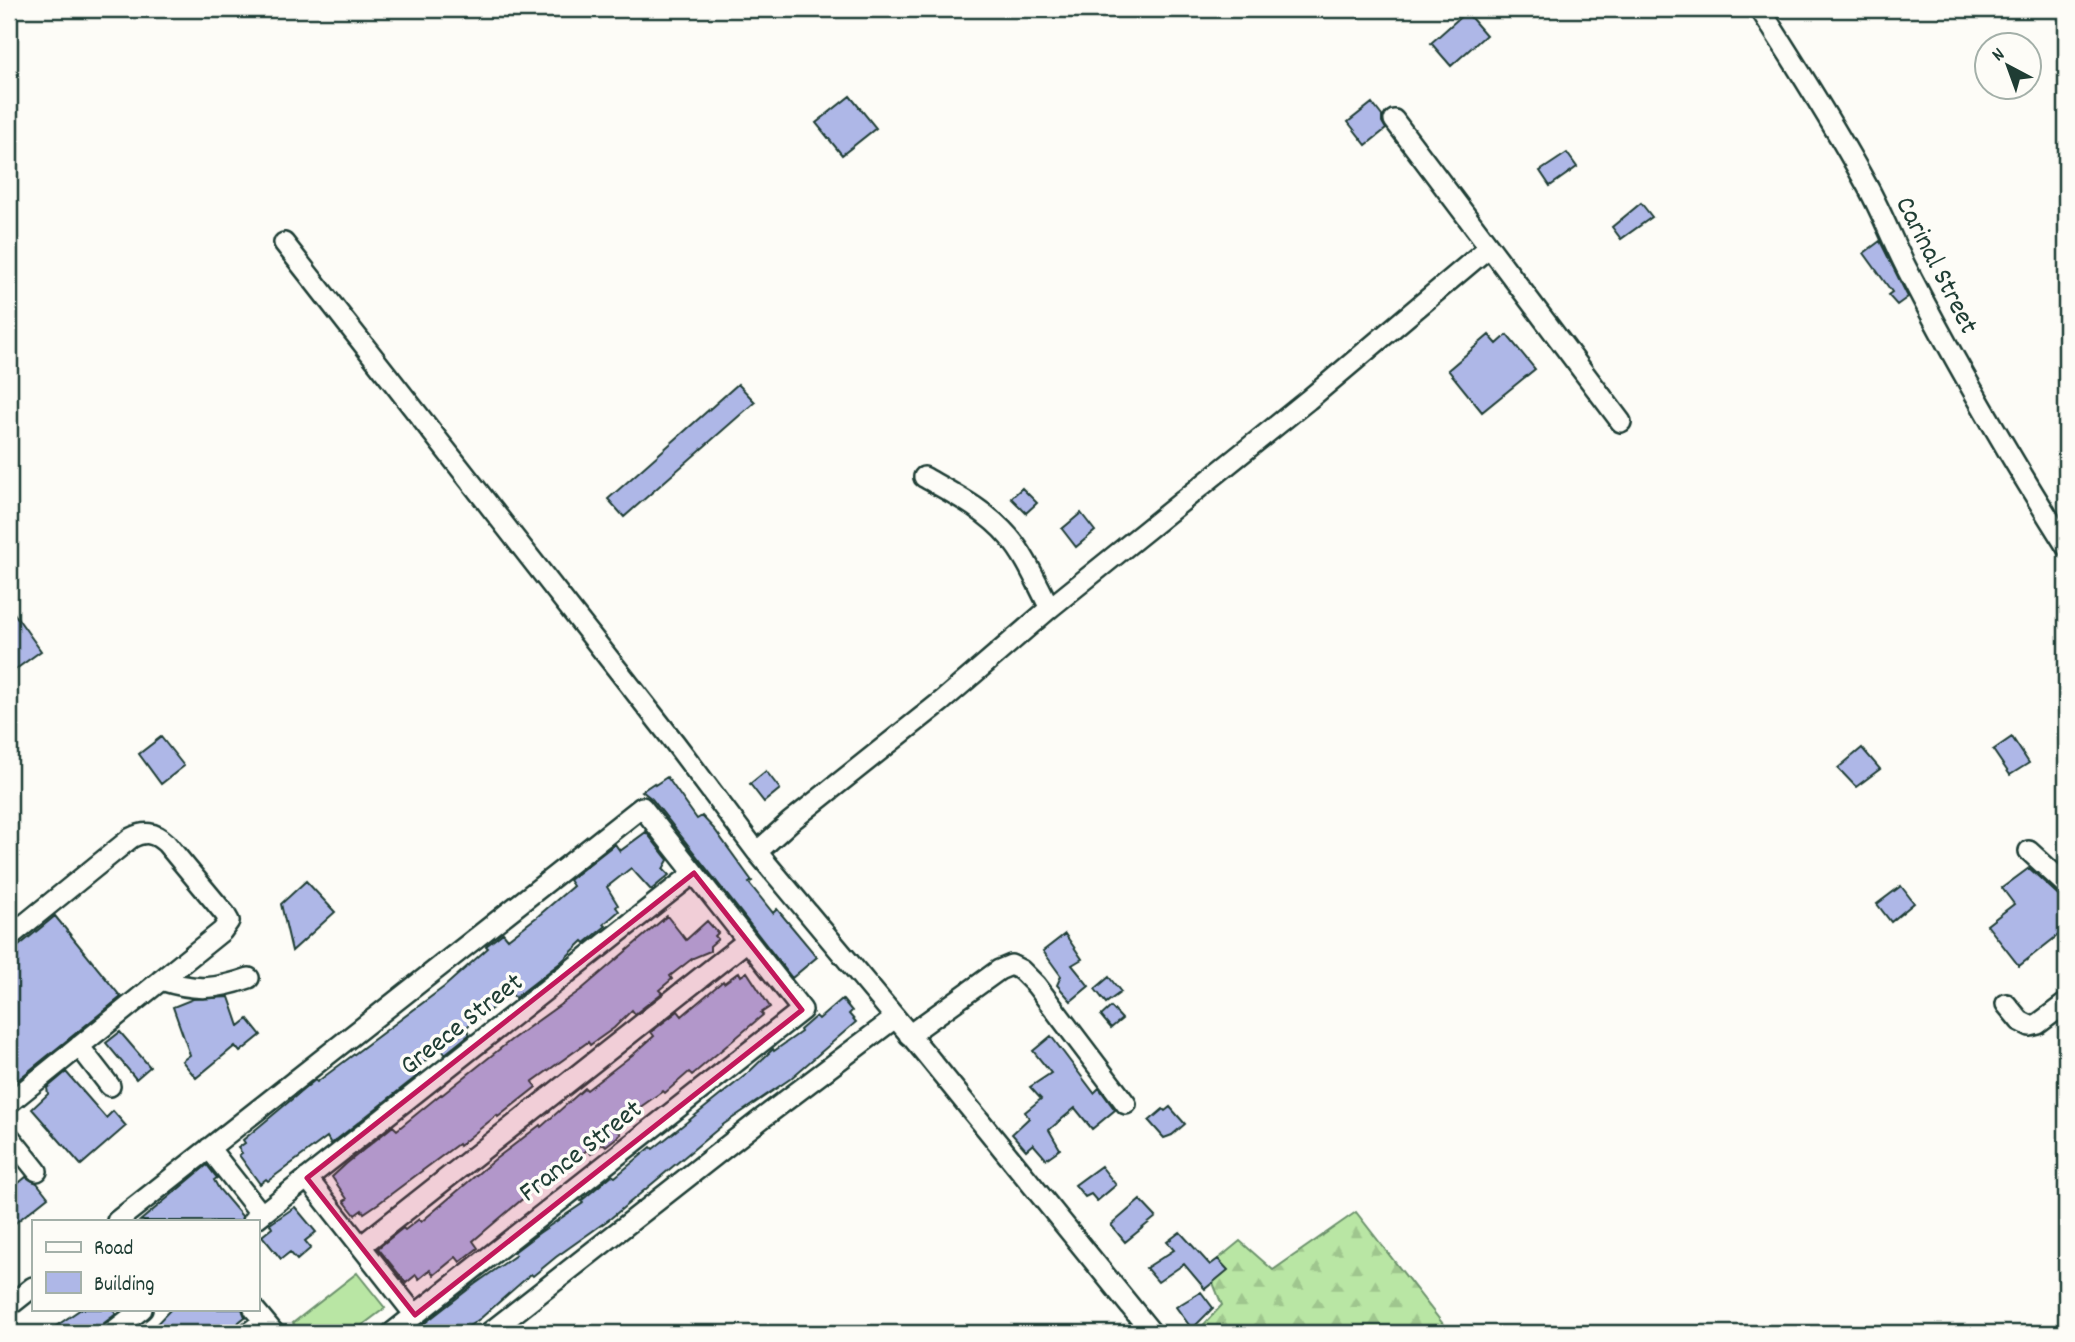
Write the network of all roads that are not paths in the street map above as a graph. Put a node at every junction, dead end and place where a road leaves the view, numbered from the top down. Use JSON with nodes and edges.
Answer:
{"nodes":[{"id":1,"x":1760,"y":9,"type":"edge"},
{"id":2,"x":1394,"y":120,"type":"dead end"},
{"id":3,"x":284,"y":243,"type":"dead end"},
{"id":4,"x":1489,"y":248,"type":"junction"},
{"id":5,"x":1621,"y":422,"type":"dead end"},
{"id":6,"x":924,"y":477,"type":"dead end"},
{"id":7,"x":2066,"y":545,"type":"edge"},
{"id":8,"x":1050,"y":608,"type":"junction"},
{"id":9,"x":2029,"y":851,"type":"dead end"},
{"id":10,"x":757,"y":852,"type":"junction"},
{"id":11,"x":694,"y":873,"type":"junction"},
{"id":12,"x":2066,"y":885,"type":"edge"},
{"id":13,"x":9,"y":937,"type":"edge"},
{"id":14,"x":747,"y":941,"type":"junction"},
{"id":15,"x":249,"y":978,"type":"dead end"},
{"id":16,"x":161,"y":980,"type":"junction"},
{"id":17,"x":2066,"y":1003,"type":"edge"},
{"id":18,"x":2006,"y":1004,"type":"dead end"},
{"id":19,"x":895,"y":1018,"type":"junction"},
{"id":20,"x":909,"y":1035,"type":"junction"},
{"id":21,"x":79,"y":1046,"type":"junction"},
{"id":22,"x":110,"y":1086,"type":"dead end"},
{"id":23,"x":9,"y":1102,"type":"edge"},
{"id":24,"x":1126,"y":1104,"type":"dead end"},
{"id":25,"x":9,"y":1136,"type":"edge"},
{"id":26,"x":209,"y":1148,"type":"junction"},
{"id":27,"x":37,"y":1171,"type":"dead end"},
{"id":28,"x":307,"y":1178,"type":"junction"},
{"id":29,"x":257,"y":1218,"type":"edge"},
{"id":30,"x":118,"y":1220,"type":"edge"},
{"id":31,"x":361,"y":1246,"type":"junction"},
{"id":32,"x":32,"y":1288,"type":"edge"},
{"id":33,"x":9,"y":1307,"type":"edge"},
{"id":34,"x":141,"y":1310,"type":"edge"},
{"id":35,"x":415,"y":1315,"type":"junction"},
{"id":36,"x":264,"y":1321,"type":"edge"},
{"id":37,"x":111,"y":1333,"type":"edge"},
{"id":38,"x":248,"y":1333,"type":"edge"},
{"id":39,"x":391,"y":1333,"type":"edge"},
{"id":40,"x":489,"y":1333,"type":"edge"},
{"id":41,"x":1152,"y":1333,"type":"edge"}],
"edges":[{"from":1,"to":7,"type":"street","name":"Carinal Street"},
{"from":2,"to":4,"type":"street"},
{"from":3,"to":10,"type":"street"},
{"from":4,"to":5,"type":"street"},
{"from":4,"to":8,"type":"street"},
{"from":6,"to":8,"type":"street"},
{"from":8,"to":10,"type":"street"},
{"from":9,"to":12,"type":"street"},
{"from":10,"to":19,"type":"street"},
{"from":11,"to":14,"type":"street"},
{"from":11,"to":26,"type":"street"},
{"from":11,"to":28,"type":"street","name":"Greece Street"},
{"from":13,"to":16,"type":"street"},
{"from":14,"to":31,"type":"street"},
{"from":14,"to":35,"type":"street","name":"France Street"},
{"from":15,"to":16,"type":"street"},
{"from":16,"to":21,"type":"street"},
{"from":17,"to":18,"type":"street"},
{"from":19,"to":20,"type":"street"},
{"from":19,"to":40,"type":"street"},
{"from":20,"to":24,"type":"street"},
{"from":20,"to":41,"type":"street"},
{"from":21,"to":22,"type":"street"},
{"from":21,"to":23,"type":"street"},
{"from":25,"to":27,"type":"street"},
{"from":26,"to":29,"type":"street"},
{"from":26,"to":30,"type":"street"},
{"from":28,"to":29,"type":"street","name":"Greece Street"},
{"from":28,"to":31,"type":"street"},
{"from":31,"to":35,"type":"street"},
{"from":32,"to":33,"type":"street"},
{"from":34,"to":37,"type":"street"},
{"from":35,"to":39,"type":"street","name":"France Street"},
{"from":36,"to":38,"type":"street"}]}
